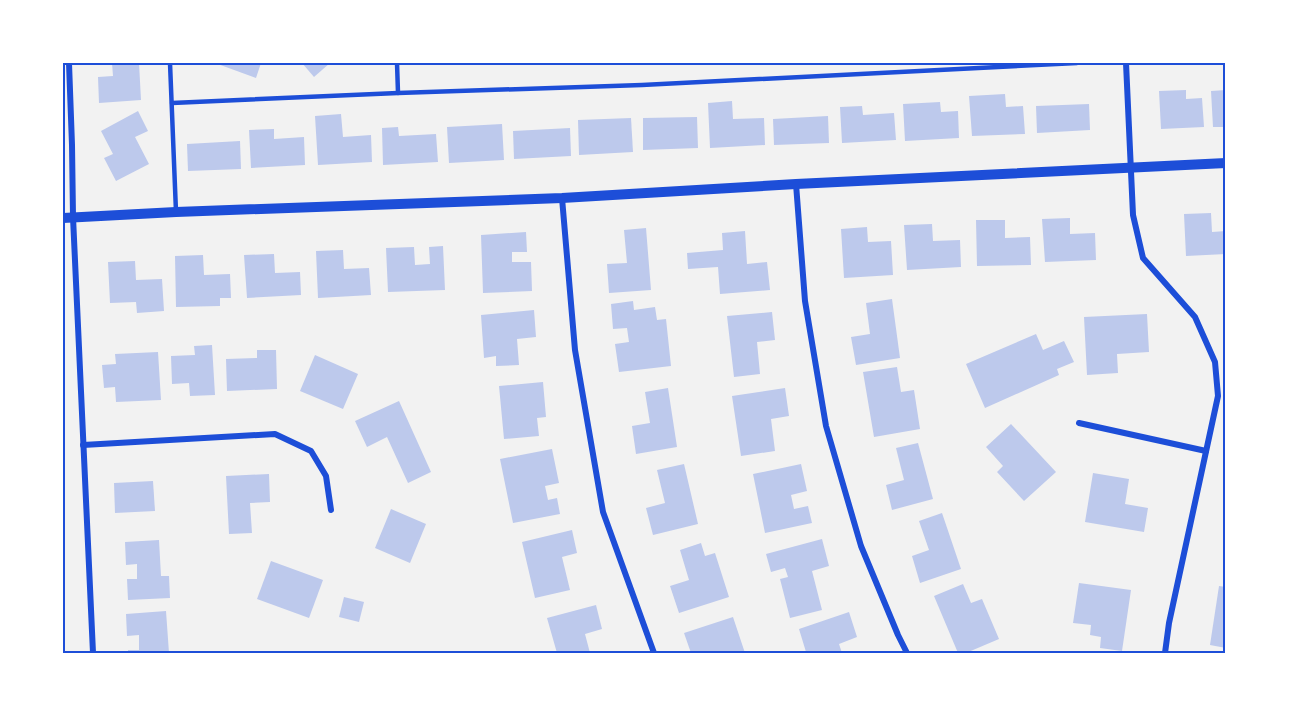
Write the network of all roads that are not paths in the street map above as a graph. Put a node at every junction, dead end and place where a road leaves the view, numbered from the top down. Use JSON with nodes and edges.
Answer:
{"nodes":[{"id":1,"x":69,"y":63,"type":"edge"},
{"id":2,"x":170,"y":63,"type":"edge"},
{"id":3,"x":397,"y":63,"type":"edge"},
{"id":4,"x":1077,"y":63,"type":"edge"},
{"id":5,"x":1126,"y":63,"type":"edge"},
{"id":6,"x":398,"y":93,"type":"junction"},
{"id":7,"x":172,"y":103,"type":"junction"},
{"id":8,"x":1226,"y":163,"type":"edge"},
{"id":9,"x":1131,"y":168,"type":"junction"},
{"id":10,"x":796,"y":184,"type":"junction"},
{"id":11,"x":562,"y":198,"type":"junction"},
{"id":12,"x":176,"y":212,"type":"junction"},
{"id":13,"x":68,"y":217,"type":"edge"},
{"id":14,"x":1078,"y":423,"type":"dead end"},
{"id":15,"x":83,"y":445,"type":"junction"},
{"id":16,"x":1206,"y":451,"type":"junction"},
{"id":17,"x":332,"y":510,"type":"dead end"},
{"id":18,"x":93,"y":653,"type":"edge"},
{"id":19,"x":654,"y":653,"type":"edge"},
{"id":20,"x":907,"y":653,"type":"edge"},
{"id":21,"x":1165,"y":653,"type":"edge"}],
"edges":[{"from":1,"to":13,"type":"street"},
{"from":2,"to":7,"type":"lane"},
{"from":3,"to":6,"type":"lane"},
{"from":4,"to":6,"type":"lane"},
{"from":5,"to":9,"type":"street"},
{"from":6,"to":7,"type":"lane"},
{"from":7,"to":12,"type":"lane"},
{"from":8,"to":9,"type":"street"},
{"from":9,"to":10,"type":"street"},
{"from":9,"to":16,"type":"street"},
{"from":10,"to":11,"type":"street"},
{"from":10,"to":20,"type":"street"},
{"from":11,"to":12,"type":"street"},
{"from":11,"to":19,"type":"street"},
{"from":12,"to":13,"type":"street"},
{"from":13,"to":15,"type":"street"},
{"from":14,"to":16,"type":"street"},
{"from":15,"to":17,"type":"street"},
{"from":15,"to":18,"type":"street"},
{"from":16,"to":21,"type":"street"}]}
